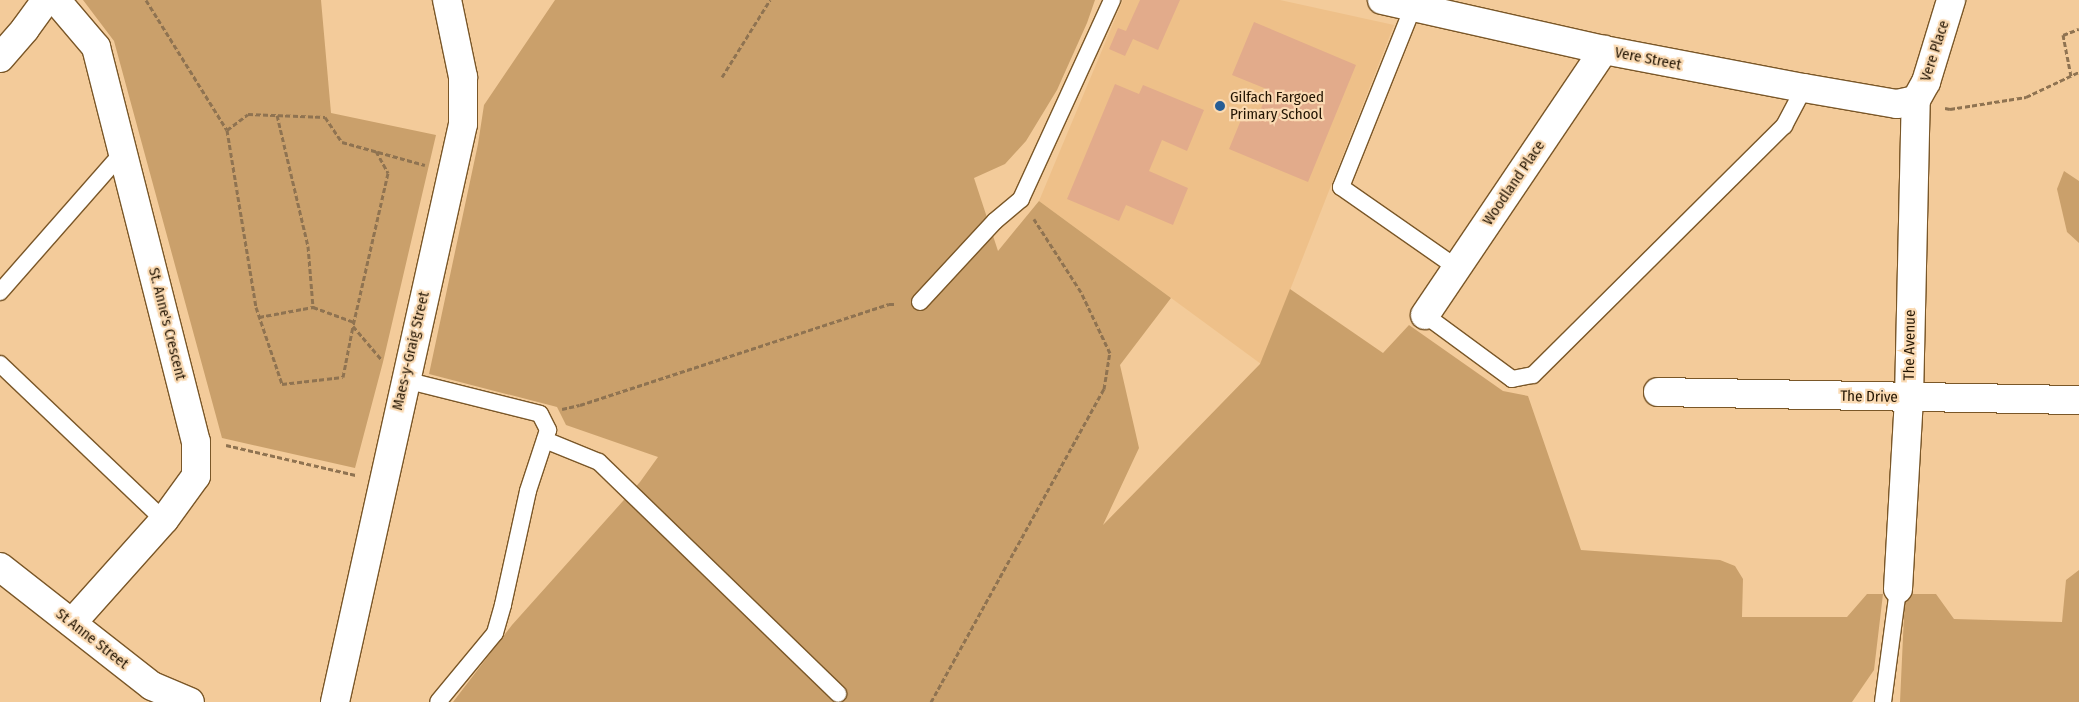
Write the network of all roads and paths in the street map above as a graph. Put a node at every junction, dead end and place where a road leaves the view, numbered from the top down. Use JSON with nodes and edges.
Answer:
{"nodes":[{"id":1,"x":46,"y":0,"type":"edge"},
{"id":2,"x":56,"y":0,"type":"edge"},
{"id":3,"x":146,"y":0,"type":"edge"},
{"id":4,"x":447,"y":0,"type":"edge"},
{"id":5,"x":770,"y":0,"type":"edge"},
{"id":6,"x":1112,"y":0,"type":"edge"},
{"id":7,"x":1382,"y":0,"type":"edge"},
{"id":8,"x":1951,"y":0,"type":"edge"},
{"id":9,"x":1413,"y":7,"type":"junction"},
{"id":10,"x":2079,"y":29,"type":"edge"},
{"id":11,"x":1604,"y":50,"type":"junction"},
{"id":12,"x":0,"y":58,"type":"edge"},
{"id":13,"x":2079,"y":72,"type":"edge"},
{"id":14,"x":2071,"y":76,"type":"junction"},
{"id":15,"x":722,"y":77,"type":"dead end"},
{"id":16,"x":1804,"y":88,"type":"junction"},
{"id":17,"x":1916,"y":100,"type":"junction"},
{"id":18,"x":277,"y":116,"type":"junction"},
{"id":19,"x":227,"y":130,"type":"junction"},
{"id":20,"x":123,"y":152,"type":"junction"},
{"id":21,"x":376,"y":152,"type":"junction"},
{"id":22,"x":452,"y":172,"type":"junction"},
{"id":23,"x":1021,"y":199,"type":"junction"},
{"id":24,"x":1457,"y":268,"type":"junction"},
{"id":25,"x":0,"y":292,"type":"edge"},
{"id":26,"x":920,"y":302,"type":"joint"},
{"id":27,"x":313,"y":308,"type":"junction"},
{"id":28,"x":1425,"y":315,"type":"joint"},
{"id":29,"x":260,"y":317,"type":"junction"},
{"id":30,"x":354,"y":324,"type":"junction"},
{"id":31,"x":0,"y":364,"type":"edge"},
{"id":32,"x":406,"y":375,"type":"junction"},
{"id":33,"x":1658,"y":392,"type":"dead end"},
{"id":34,"x":1909,"y":398,"type":"junction"},
{"id":35,"x":2079,"y":400,"type":"edge"},
{"id":36,"x":540,"y":414,"type":"junction"},
{"id":37,"x":545,"y":440,"type":"junction"},
{"id":38,"x":230,"y":445,"type":"dead end"},
{"id":39,"x":383,"y":482,"type":"junction"},
{"id":40,"x":164,"y":520,"type":"junction"},
{"id":41,"x":0,"y":567,"type":"edge"},
{"id":42,"x":1898,"y":589,"type":"joint"},
{"id":43,"x":72,"y":623,"type":"junction"},
{"id":44,"x":148,"y":694,"type":"edge"},
{"id":45,"x":838,"y":694,"type":"dead end"},
{"id":46,"x":190,"y":702,"type":"edge"},
{"id":47,"x":335,"y":702,"type":"edge"},
{"id":48,"x":438,"y":702,"type":"edge"},
{"id":49,"x":931,"y":702,"type":"edge"},
{"id":50,"x":1883,"y":702,"type":"edge"}],
"edges":[{"from":1,"to":12,"type":"street"},
{"from":2,"to":20,"type":"street","name":"St. Anne's Crescent"},
{"from":3,"to":19,"type":"path"},
{"from":4,"to":22,"type":"street","name":"Maes-y-Graig Street"},
{"from":5,"to":15,"type":"path"},
{"from":6,"to":23,"type":"lane"},
{"from":7,"to":9,"type":"street","name":"Vere Street"},
{"from":8,"to":17,"type":"street","name":"Vere Place"},
{"from":9,"to":11,"type":"street","name":"Vere Street"},
{"from":9,"to":24,"type":"lane"},
{"from":10,"to":14,"type":"path"},
{"from":11,"to":16,"type":"street","name":"Vere Street"},
{"from":11,"to":24,"type":"street","name":"Woodland Place"},
{"from":13,"to":14,"type":"path"},
{"from":14,"to":17,"type":"path"},
{"from":16,"to":17,"type":"street","name":"Vere Street"},
{"from":16,"to":28,"type":"lane"},
{"from":17,"to":34,"type":"street","name":"The Avenue"},
{"from":18,"to":19,"type":"path"},
{"from":18,"to":21,"type":"path"},
{"from":18,"to":27,"type":"path"},
{"from":19,"to":29,"type":"path"},
{"from":20,"to":25,"type":"lane"},
{"from":20,"to":40,"type":"street","name":"St. Anne's Crescent"},
{"from":21,"to":22,"type":"path"},
{"from":21,"to":30,"type":"path"},
{"from":22,"to":32,"type":"street","name":"Maes-y-Graig Street"},
{"from":23,"to":26,"type":"lane"},
{"from":23,"to":49,"type":"path"},
{"from":24,"to":28,"type":"street","name":"Woodland Place"},
{"from":26,"to":36,"type":"path"},
{"from":27,"to":29,"type":"path"},
{"from":27,"to":30,"type":"path"},
{"from":29,"to":30,"type":"path"},
{"from":30,"to":32,"type":"path"},
{"from":31,"to":40,"type":"lane"},
{"from":32,"to":36,"type":"lane"},
{"from":32,"to":39,"type":"street","name":"Maes-y-Graig Street"},
{"from":33,"to":34,"type":"street","name":"The Drive"},
{"from":34,"to":35,"type":"street","name":"The Drive"},
{"from":34,"to":42,"type":"street","name":"The Avenue"},
{"from":36,"to":37,"type":"lane"},
{"from":37,"to":45,"type":"lane"},
{"from":37,"to":48,"type":"lane"},
{"from":38,"to":39,"type":"path"},
{"from":39,"to":47,"type":"street","name":"Maes-y-Graig Street"},
{"from":40,"to":43,"type":"street","name":"St. Anne's Crescent"},
{"from":41,"to":43,"type":"street","name":"St Anne Street"},
{"from":42,"to":50,"type":"lane"},
{"from":43,"to":44,"type":"street","name":"St Anne Street"},
{"from":44,"to":46,"type":"street","name":"St Anne Street"}]}
